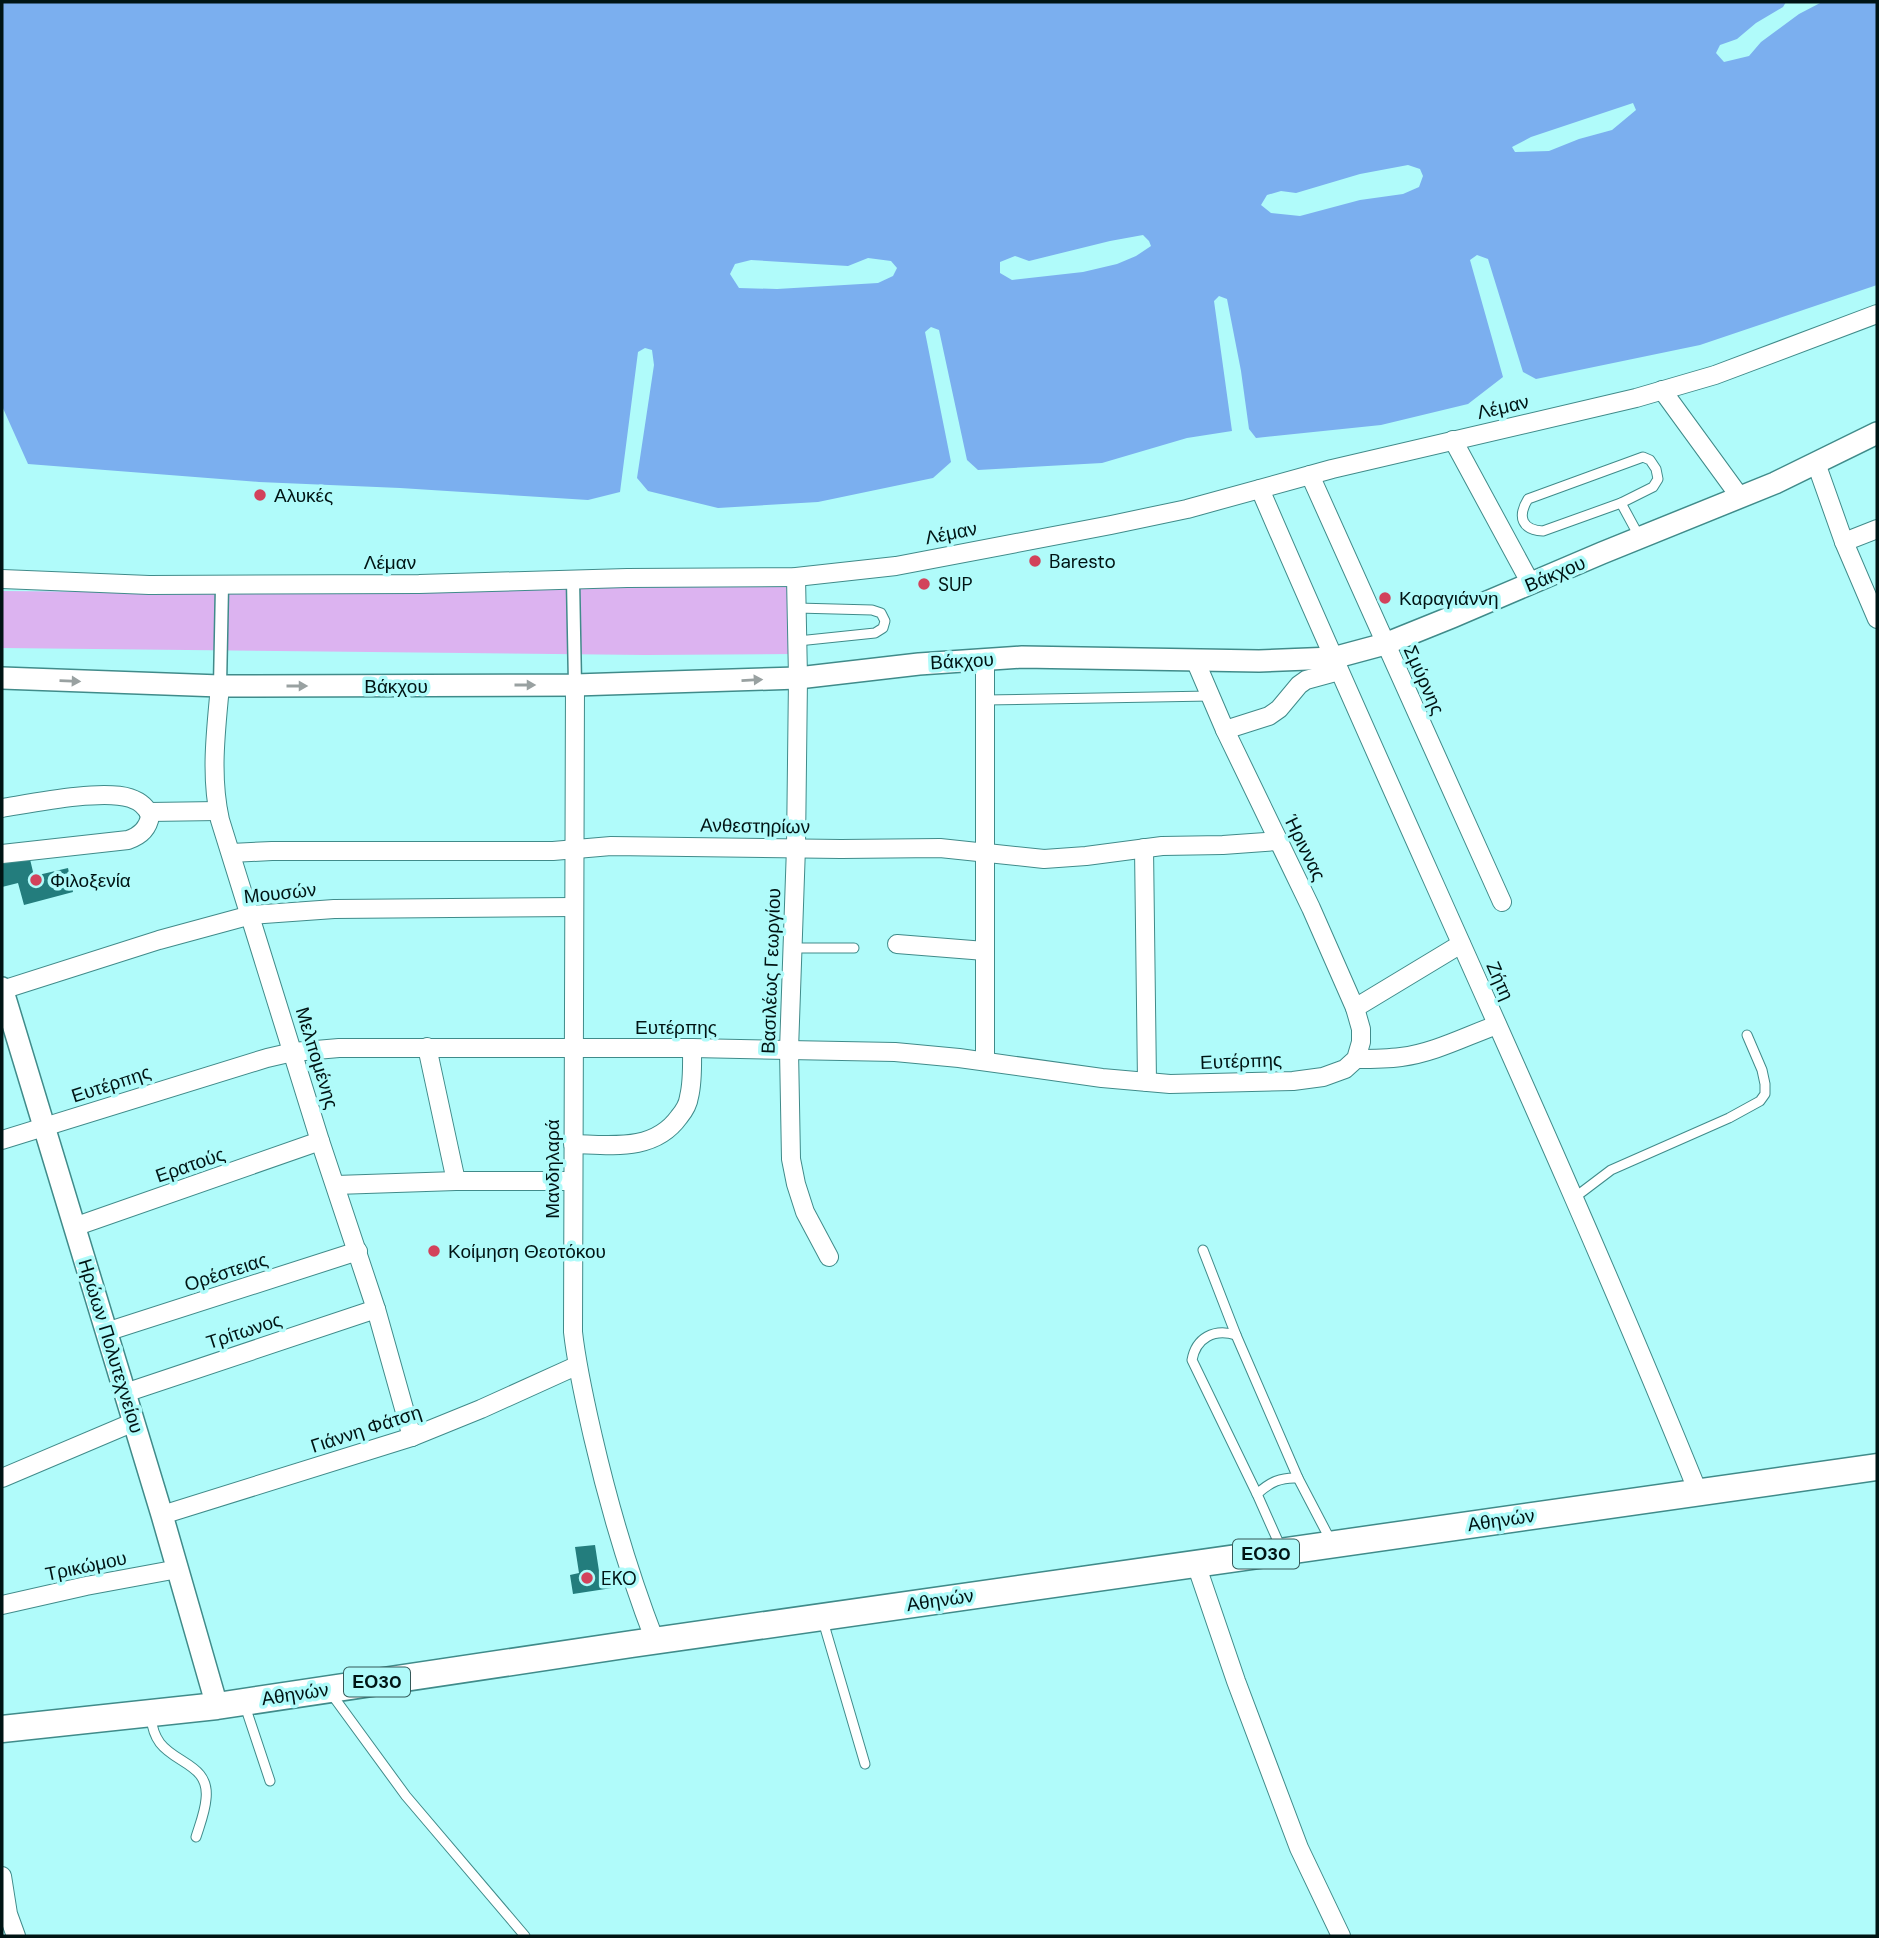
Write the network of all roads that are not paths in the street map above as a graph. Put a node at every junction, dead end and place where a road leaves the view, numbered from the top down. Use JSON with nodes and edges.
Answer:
{"nodes":[{"id":1,"x":1877,"y":314,"type":"edge"},
{"id":2,"x":1662,"y":390,"type":"junction"},
{"id":3,"x":1877,"y":433,"type":"edge"},
{"id":4,"x":1453,"y":440,"type":"junction"},
{"id":5,"x":1816,"y":463,"type":"junction"},
{"id":6,"x":1310,"y":475,"type":"junction"},
{"id":7,"x":1260,"y":489,"type":"junction"},
{"id":8,"x":1740,"y":497,"type":"junction"},
{"id":9,"x":1621,"y":503,"type":"junction"},
{"id":10,"x":1877,"y":529,"type":"edge"},
{"id":11,"x":1640,"y":538,"type":"junction"},
{"id":12,"x":1844,"y":542,"type":"junction"},
{"id":13,"x":796,"y":577,"type":"junction"},
{"id":14,"x":2,"y":579,"type":"edge"},
{"id":15,"x":573,"y":580,"type":"junction"},
{"id":16,"x":1531,"y":584,"type":"junction"},
{"id":17,"x":222,"y":586,"type":"junction"},
{"id":18,"x":797,"y":608,"type":"junction"},
{"id":19,"x":1877,"y":619,"type":"edge"},
{"id":20,"x":797,"y":641,"type":"junction"},
{"id":21,"x":1385,"y":644,"type":"junction"},
{"id":22,"x":985,"y":660,"type":"junction"},
{"id":23,"x":1195,"y":660,"type":"junction"},
{"id":24,"x":1336,"y":665,"type":"junction"},
{"id":25,"x":2,"y":678,"type":"edge"},
{"id":26,"x":798,"y":678,"type":"junction"},
{"id":27,"x":575,"y":685,"type":"junction"},
{"id":28,"x":220,"y":686,"type":"junction"},
{"id":29,"x":1210,"y":696,"type":"junction"},
{"id":30,"x":985,"y":701,"type":"junction"},
{"id":31,"x":1225,"y":730,"type":"junction"},
{"id":32,"x":2,"y":808,"type":"edge"},
{"id":33,"x":218,"y":811,"type":"junction"},
{"id":34,"x":149,"y":813,"type":"junction"},
{"id":35,"x":1278,"y":841,"type":"junction"},
{"id":36,"x":796,"y":847,"type":"junction"},
{"id":37,"x":1144,"y":848,"type":"junction"},
{"id":38,"x":574,"y":850,"type":"junction"},
{"id":39,"x":985,"y":852,"type":"junction"},
{"id":40,"x":2,"y":853,"type":"edge"},
{"id":41,"x":231,"y":853,"type":"junction"},
{"id":42,"x":1502,"y":902,"type":"dead end"},
{"id":43,"x":573,"y":907,"type":"junction"},
{"id":44,"x":251,"y":915,"type":"junction"},
{"id":45,"x":897,"y":944,"type":"dead end"},
{"id":46,"x":1461,"y":944,"type":"junction"},
{"id":47,"x":793,"y":948,"type":"junction"},
{"id":48,"x":854,"y":948,"type":"dead end"},
{"id":49,"x":985,"y":951,"type":"junction"},
{"id":50,"x":2,"y":989,"type":"edge"},
{"id":51,"x":1355,"y":1008,"type":"junction"},
{"id":52,"x":1497,"y":1025,"type":"junction"},
{"id":53,"x":1747,"y":1035,"type":"dead end"},
{"id":54,"x":427,"y":1047,"type":"junction"},
{"id":55,"x":573,"y":1048,"type":"junction"},
{"id":56,"x":692,"y":1048,"type":"junction"},
{"id":57,"x":789,"y":1050,"type":"junction"},
{"id":58,"x":293,"y":1052,"type":"junction"},
{"id":59,"x":1356,"y":1059,"type":"junction"},
{"id":60,"x":985,"y":1061,"type":"junction"},
{"id":61,"x":1147,"y":1082,"type":"junction"},
{"id":62,"x":44,"y":1127,"type":"junction"},
{"id":63,"x":2,"y":1140,"type":"edge"},
{"id":64,"x":320,"y":1142,"type":"junction"},
{"id":65,"x":573,"y":1144,"type":"junction"},
{"id":66,"x":456,"y":1181,"type":"junction"},
{"id":67,"x":573,"y":1181,"type":"junction"},
{"id":68,"x":336,"y":1185,"type":"junction"},
{"id":69,"x":1574,"y":1198,"type":"junction"},
{"id":70,"x":74,"y":1227,"type":"junction"},
{"id":71,"x":1203,"y":1250,"type":"dead end"},
{"id":72,"x":358,"y":1251,"type":"junction"},
{"id":73,"x":829,"y":1257,"type":"dead end"},
{"id":74,"x":376,"y":1309,"type":"junction"},
{"id":75,"x":106,"y":1332,"type":"junction"},
{"id":76,"x":1236,"y":1335,"type":"junction"},
{"id":77,"x":576,"y":1366,"type":"junction"},
{"id":78,"x":125,"y":1393,"type":"junction"},
{"id":79,"x":134,"y":1422,"type":"junction"},
{"id":80,"x":412,"y":1437,"type":"junction"},
{"id":81,"x":1869,"y":1469,"type":"edge"},
{"id":82,"x":2,"y":1478,"type":"edge"},
{"id":83,"x":1298,"y":1478,"type":"junction"},
{"id":84,"x":1698,"y":1492,"type":"junction"},
{"id":85,"x":1258,"y":1494,"type":"junction"},
{"id":86,"x":162,"y":1515,"type":"junction"},
{"id":87,"x":1332,"y":1544,"type":"junction"},
{"id":88,"x":1283,"y":1552,"type":"junction"},
{"id":89,"x":1196,"y":1564,"type":"junction"},
{"id":90,"x":178,"y":1569,"type":"junction"},
{"id":91,"x":2,"y":1605,"type":"edge"},
{"id":92,"x":821,"y":1617,"type":"junction"},
{"id":93,"x":655,"y":1641,"type":"junction"},
{"id":94,"x":328,"y":1689,"type":"junction"},
{"id":95,"x":243,"y":1701,"type":"junction"},
{"id":96,"x":217,"y":1706,"type":"junction"},
{"id":97,"x":150,"y":1712,"type":"junction"},
{"id":98,"x":2,"y":1729,"type":"edge"},
{"id":99,"x":865,"y":1764,"type":"dead end"},
{"id":100,"x":270,"y":1781,"type":"dead end"},
{"id":101,"x":196,"y":1837,"type":"dead end"},
{"id":102,"x":2,"y":1876,"type":"edge"},
{"id":103,"x":16,"y":1936,"type":"edge"},
{"id":104,"x":525,"y":1936,"type":"edge"},
{"id":105,"x":1341,"y":1936,"type":"edge"}],
"edges":[{"from":1,"to":2,"type":"street","name":"Λέμαν"},
{"from":2,"to":4,"type":"street","name":"Λέμαν"},
{"from":2,"to":8,"type":"street"},
{"from":3,"to":5,"type":"street","name":"Βάκχου"},
{"from":4,"to":6,"type":"street","name":"Λέμαν"},
{"from":4,"to":16,"type":"street"},
{"from":5,"to":8,"type":"street","name":"Βάκχου"},
{"from":5,"to":12,"type":"street"},
{"from":6,"to":7,"type":"street","name":"Λέμαν"},
{"from":6,"to":21,"type":"street","name":"Σμύρνης"},
{"from":7,"to":13,"type":"street","name":"Λέμαν"},
{"from":7,"to":24,"type":"street","name":"Ζήτη"},
{"from":8,"to":11,"type":"street","name":"Βάκχου"},
{"from":9,"to":9,"type":"lane"},
{"from":9,"to":11,"type":"lane"},
{"from":10,"to":12,"type":"street"},
{"from":11,"to":16,"type":"street","name":"Βάκχου"},
{"from":12,"to":19,"type":"street"},
{"from":13,"to":15,"type":"street","name":"Λέμαν"},
{"from":13,"to":18,"type":"street","name":"Βασιλέως Γεωργίου"},
{"from":14,"to":17,"type":"street","name":"Λέμαν"},
{"from":15,"to":17,"type":"street","name":"Λέμαν"},
{"from":15,"to":27,"type":"street"},
{"from":16,"to":21,"type":"street","name":"Βάκχου"},
{"from":17,"to":28,"type":"street"},
{"from":18,"to":20,"type":"street","name":"Βασιλέως Γεωργίου"},
{"from":18,"to":20,"type":"lane"},
{"from":20,"to":26,"type":"street","name":"Βασιλέως Γεωργίου"},
{"from":21,"to":24,"type":"street","name":"Βάκχου"},
{"from":21,"to":42,"type":"street","name":"Σμύρνης"},
{"from":22,"to":23,"type":"street","name":"Βάκχου"},
{"from":22,"to":26,"type":"street","name":"Βάκχου"},
{"from":22,"to":30,"type":"street"},
{"from":23,"to":24,"type":"street","name":"Βάκχου"},
{"from":23,"to":29,"type":"street","name":"Ήριννας"},
{"from":24,"to":31,"type":"street"},
{"from":24,"to":46,"type":"street","name":"Ζήτη"},
{"from":25,"to":28,"type":"street","name":"Βάκχου","one_way":true},
{"from":27,"to":26,"type":"street","name":"Βάκχου","one_way":true},
{"from":26,"to":36,"type":"street","name":"Βασιλέως Γεωργίου"},
{"from":28,"to":27,"type":"street","name":"Βάκχου","one_way":true},
{"from":27,"to":38,"type":"street","name":"Μανδηλαρά"},
{"from":28,"to":33,"type":"street","name":"Μελπομένης"},
{"from":29,"to":30,"type":"lane"},
{"from":29,"to":31,"type":"street","name":"Ήριννας"},
{"from":30,"to":39,"type":"street"},
{"from":31,"to":35,"type":"street","name":"Ήριννας"},
{"from":32,"to":34,"type":"street"},
{"from":33,"to":34,"type":"street"},
{"from":33,"to":41,"type":"street","name":"Μελπομένης"},
{"from":34,"to":40,"type":"street"},
{"from":35,"to":37,"type":"street","name":"Ανθεστηρίων"},
{"from":35,"to":51,"type":"street","name":"Ήριννας"},
{"from":36,"to":38,"type":"street","name":"Ανθεστηρίων"},
{"from":36,"to":39,"type":"street","name":"Ανθεστηρίων"},
{"from":36,"to":47,"type":"street","name":"Βασιλέως Γεωργίου"},
{"from":37,"to":39,"type":"street","name":"Ανθεστηρίων"},
{"from":37,"to":61,"type":"street"},
{"from":38,"to":41,"type":"street","name":"Ανθεστηρίων"},
{"from":38,"to":43,"type":"street","name":"Μανδηλαρά"},
{"from":39,"to":49,"type":"street"},
{"from":41,"to":44,"type":"street","name":"Μελπομένης"},
{"from":43,"to":44,"type":"street","name":"Μουσών"},
{"from":43,"to":55,"type":"street","name":"Μανδηλαρά"},
{"from":44,"to":50,"type":"street","name":"Μουσών"},
{"from":44,"to":58,"type":"street","name":"Μελπομένης"},
{"from":45,"to":49,"type":"street"},
{"from":46,"to":51,"type":"street"},
{"from":46,"to":52,"type":"street","name":"Ζήτη"},
{"from":47,"to":48,"type":"lane"},
{"from":47,"to":57,"type":"street","name":"Βασιλέως Γεωργίου"},
{"from":49,"to":60,"type":"street"},
{"from":50,"to":62,"type":"street","name":"Ηρώων Πολυτεχνείου"},
{"from":51,"to":59,"type":"street","name":"Ήριννας"},
{"from":52,"to":59,"type":"street"},
{"from":52,"to":69,"type":"street","name":"Ζήτη"},
{"from":53,"to":69,"type":"lane"},
{"from":54,"to":55,"type":"street","name":"Ευτέρπης"},
{"from":54,"to":58,"type":"street","name":"Ευτέρπης"},
{"from":54,"to":66,"type":"street"},
{"from":55,"to":56,"type":"street","name":"Ευτέρπης"},
{"from":55,"to":65,"type":"street","name":"Μανδηλαρά"},
{"from":56,"to":57,"type":"street","name":"Ευτέρπης"},
{"from":56,"to":65,"type":"street"},
{"from":57,"to":60,"type":"street","name":"Ευτέρπης"},
{"from":57,"to":73,"type":"street","name":"Βασιλέως Γεωργίου"},
{"from":58,"to":62,"type":"street","name":"Ευτέρπης"},
{"from":58,"to":64,"type":"street","name":"Μελπομένης"},
{"from":59,"to":61,"type":"street","name":"Ευτέρπης"},
{"from":60,"to":61,"type":"street","name":"Ευτέρπης"},
{"from":62,"to":63,"type":"street","name":"Ευτέρπης"},
{"from":62,"to":70,"type":"street","name":"Ηρώων Πολυτεχνείου"},
{"from":64,"to":68,"type":"street","name":"Μελπομένης"},
{"from":64,"to":70,"type":"street","name":"Ερατούς"},
{"from":65,"to":67,"type":"street","name":"Μανδηλαρά"},
{"from":66,"to":67,"type":"street"},
{"from":66,"to":68,"type":"street"},
{"from":67,"to":77,"type":"street","name":"Μανδηλαρά"},
{"from":68,"to":72,"type":"street","name":"Μελπομένης"},
{"from":69,"to":84,"type":"street","name":"Ζήτη"},
{"from":70,"to":75,"type":"street","name":"Ηρώων Πολυτεχνείου"},
{"from":71,"to":76,"type":"lane"},
{"from":72,"to":74,"type":"street","name":"Μελπομένης"},
{"from":72,"to":75,"type":"street","name":"Ορέστειας"},
{"from":74,"to":78,"type":"street","name":"Τρίτωνος"},
{"from":74,"to":80,"type":"street","name":"Μελπομένης"},
{"from":75,"to":78,"type":"street","name":"Ηρώων Πολυτεχνείου"},
{"from":76,"to":83,"type":"lane"},
{"from":76,"to":85,"type":"lane"},
{"from":77,"to":80,"type":"street","name":"Γιάννη Φάτση"},
{"from":77,"to":93,"type":"street","name":"Μανδηλαρά"},
{"from":78,"to":79,"type":"street","name":"Ηρώων Πολυτεχνείου"},
{"from":79,"to":82,"type":"street"},
{"from":79,"to":86,"type":"street","name":"Ηρώων Πολυτεχνείου"},
{"from":80,"to":86,"type":"street","name":"Γιάννη Φάτση"},
{"from":81,"to":84,"type":"main road","name":"Αθηνών","number":"ΕΟ30"},
{"from":83,"to":85,"type":"lane"},
{"from":83,"to":87,"type":"lane"},
{"from":84,"to":87,"type":"main road","name":"Αθηνών","number":"ΕΟ30"},
{"from":85,"to":88,"type":"lane"},
{"from":86,"to":90,"type":"street","name":"Ηρώων Πολυτεχνείου"},
{"from":87,"to":88,"type":"main road","name":"Αθηνών","number":"ΕΟ30"},
{"from":88,"to":89,"type":"main road","name":"Αθηνών","number":"ΕΟ30"},
{"from":89,"to":92,"type":"main road","name":"Αθηνών","number":"ΕΟ30"},
{"from":89,"to":105,"type":"street"},
{"from":90,"to":91,"type":"street","name":"Τρικώμου"},
{"from":90,"to":96,"type":"street","name":"Ηρώων Πολυτεχνείου"},
{"from":92,"to":93,"type":"main road","name":"Αθηνών","number":"ΕΟ30"},
{"from":92,"to":99,"type":"lane"},
{"from":93,"to":94,"type":"main road","name":"Αθηνών","number":"ΕΟ30"},
{"from":94,"to":95,"type":"main road","name":"Αθηνών","number":"ΕΟ30"},
{"from":94,"to":104,"type":"lane"},
{"from":95,"to":96,"type":"main road","name":"Αθηνών","number":"ΕΟ30"},
{"from":95,"to":100,"type":"lane"},
{"from":96,"to":97,"type":"main road","name":"Αθηνών","number":"ΕΟ30"},
{"from":97,"to":98,"type":"main road","name":"Αθηνών","number":"ΕΟ30"},
{"from":97,"to":101,"type":"lane"},
{"from":102,"to":103,"type":"street"}]}
